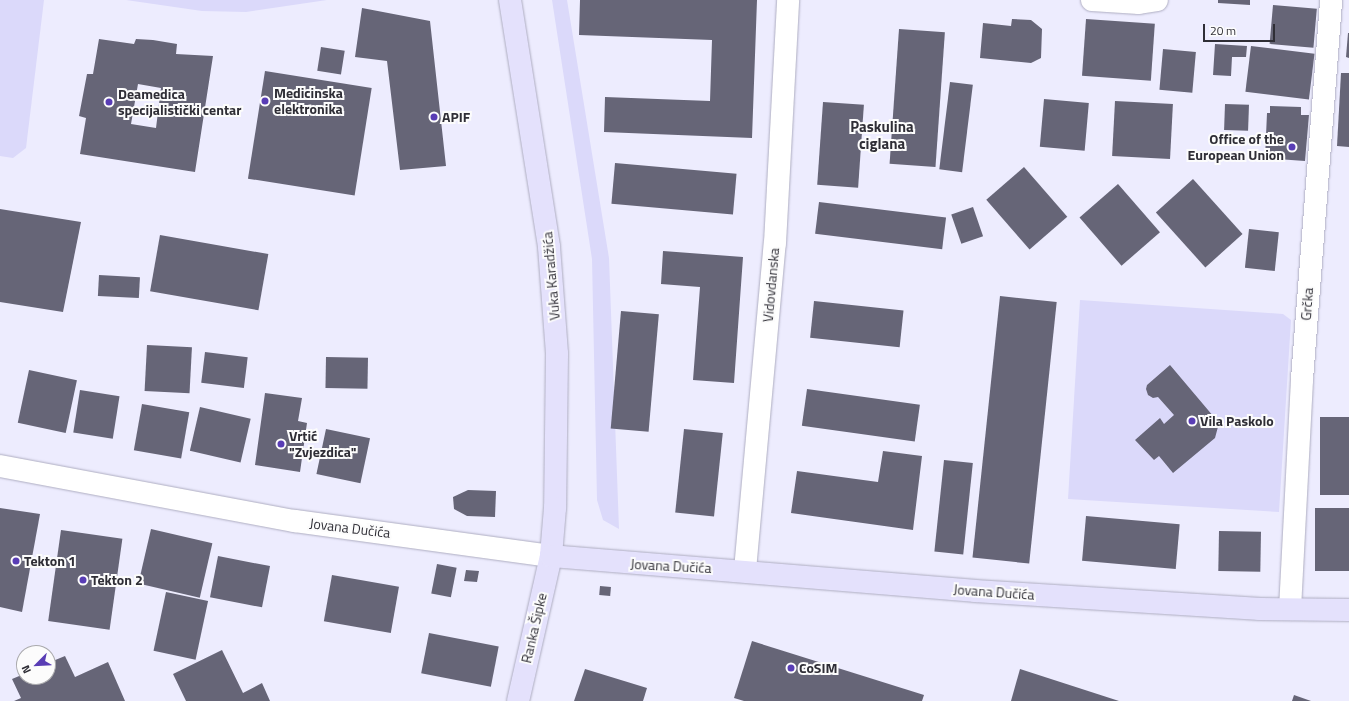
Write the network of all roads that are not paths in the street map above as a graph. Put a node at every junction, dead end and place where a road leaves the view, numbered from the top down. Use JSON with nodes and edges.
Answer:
{"nodes":[{"id":1,"x":510,"y":0,"type":"edge"},
{"id":2,"x":788,"y":0,"type":"edge"},
{"id":3,"x":1092,"y":0,"type":"edge"},
{"id":4,"x":1157,"y":0,"type":"edge"},
{"id":5,"x":1331,"y":0,"type":"edge"},
{"id":6,"x":0,"y":466,"type":"edge"},
{"id":7,"x":551,"y":556,"type":"junction"},
{"id":8,"x":745,"y":570,"type":"junction"},
{"id":9,"x":1290,"y":609,"type":"junction"},
{"id":10,"x":1349,"y":610,"type":"edge"},
{"id":11,"x":518,"y":701,"type":"edge"}],
"edges":[{"from":1,"to":7,"type":"street","name":"Vuka Karadžića"},
{"from":2,"to":8,"type":"street","name":"Vidovdanska"},
{"from":3,"to":4,"type":"street"},
{"from":5,"to":9,"type":"street","name":"Grčka"},
{"from":6,"to":7,"type":"street","name":"Jovana Dučića"},
{"from":7,"to":8,"type":"street","name":"Jovana Dučića"},
{"from":7,"to":11,"type":"street","name":"Ranka Šipke"},
{"from":8,"to":9,"type":"street","name":"Jovana Dučića"},
{"from":9,"to":10,"type":"street","name":"Jovana Dučića"}]}
